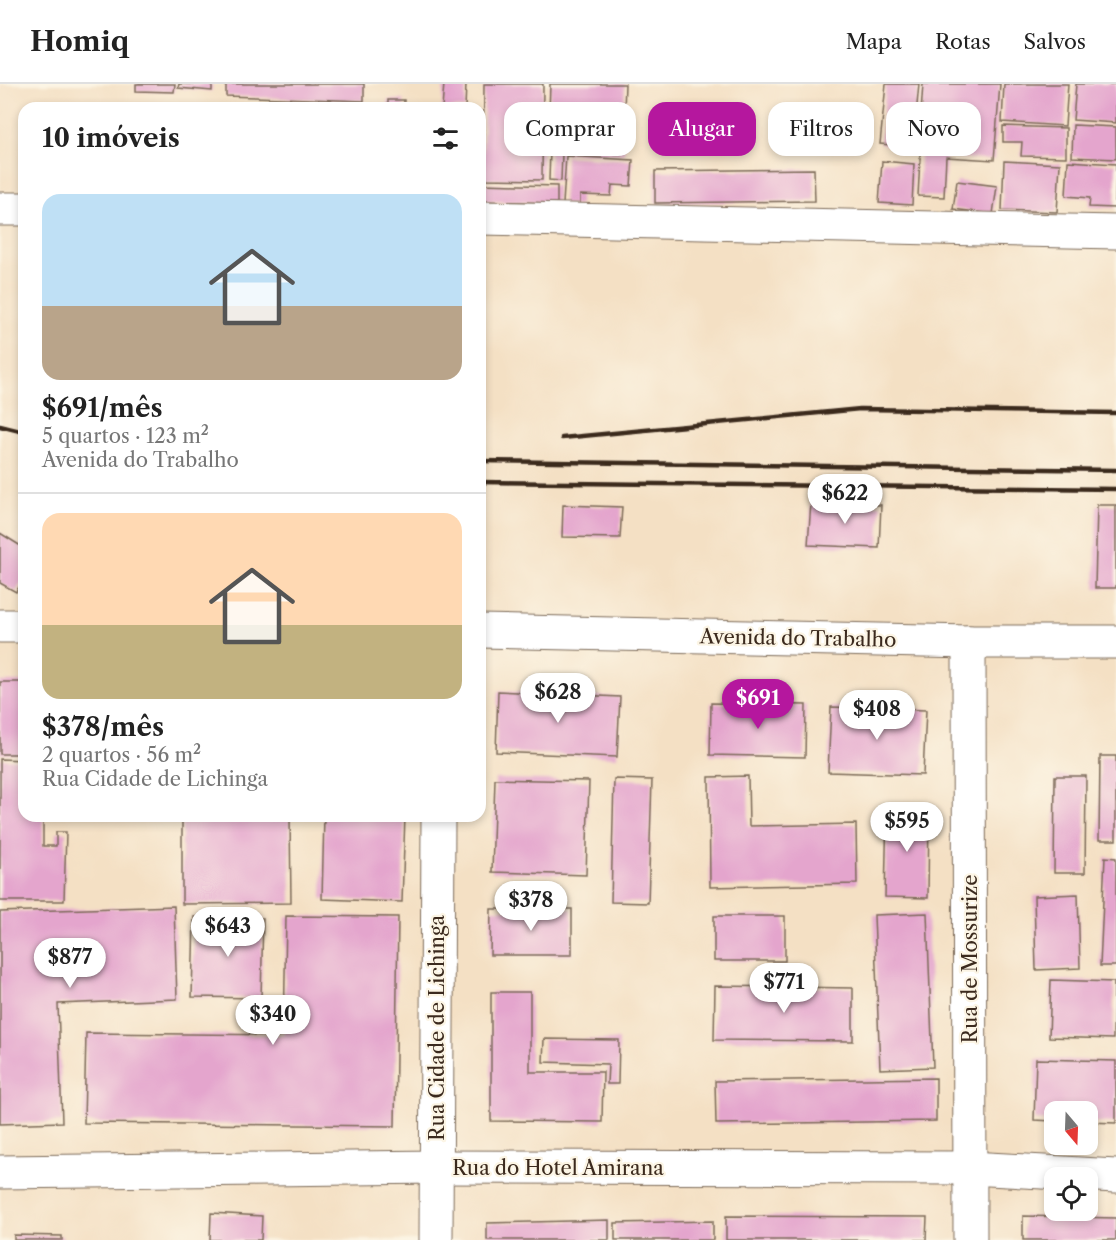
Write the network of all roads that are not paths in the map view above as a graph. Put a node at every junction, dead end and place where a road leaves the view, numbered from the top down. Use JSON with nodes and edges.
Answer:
{"nodes":[{"id":1,"x":0,"y":209,"type":"edge"},
{"id":2,"x":18,"y":209,"type":"edge"},
{"id":3,"x":486,"y":218,"type":"edge"},
{"id":4,"x":1116,"y":232,"type":"edge"},
{"id":5,"x":0,"y":626,"type":"edge"},
{"id":6,"x":18,"y":626,"type":"edge"},
{"id":7,"x":486,"y":631,"type":"edge"},
{"id":8,"x":969,"y":642,"type":"junction"},
{"id":9,"x":1116,"y":642,"type":"edge"},
{"id":10,"x":438,"y":822,"type":"edge"},
{"id":11,"x":437,"y":1167,"type":"junction"},
{"id":12,"x":970,"y":1168,"type":"junction"},
{"id":13,"x":0,"y":1172,"type":"edge"},
{"id":14,"x":1116,"y":1176,"type":"edge"},
{"id":15,"x":436,"y":1240,"type":"edge"},
{"id":16,"x":970,"y":1240,"type":"edge"}],
"edges":[{"from":1,"to":2,"type":"street"},
{"from":3,"to":4,"type":"street"},
{"from":5,"to":6,"type":"street"},
{"from":7,"to":8,"type":"street","name":"Avenida do Trabalho"},
{"from":8,"to":9,"type":"street","name":"Avenida do Trabalho"},
{"from":8,"to":12,"type":"street","name":"Rua de Mossurize"},
{"from":10,"to":11,"type":"street","name":"Rua Cidade de Lichinga"},
{"from":11,"to":12,"type":"street","name":"Rua do Hotel Amirana"},
{"from":11,"to":13,"type":"street","name":"Rua do Hotel Amirana"},
{"from":11,"to":15,"type":"street","name":"Rua Cidade de Lichinga"},
{"from":12,"to":14,"type":"street","name":"Rua do Hotel Amirana"},
{"from":12,"to":16,"type":"street","name":"Rua de Mossurize"}]}
